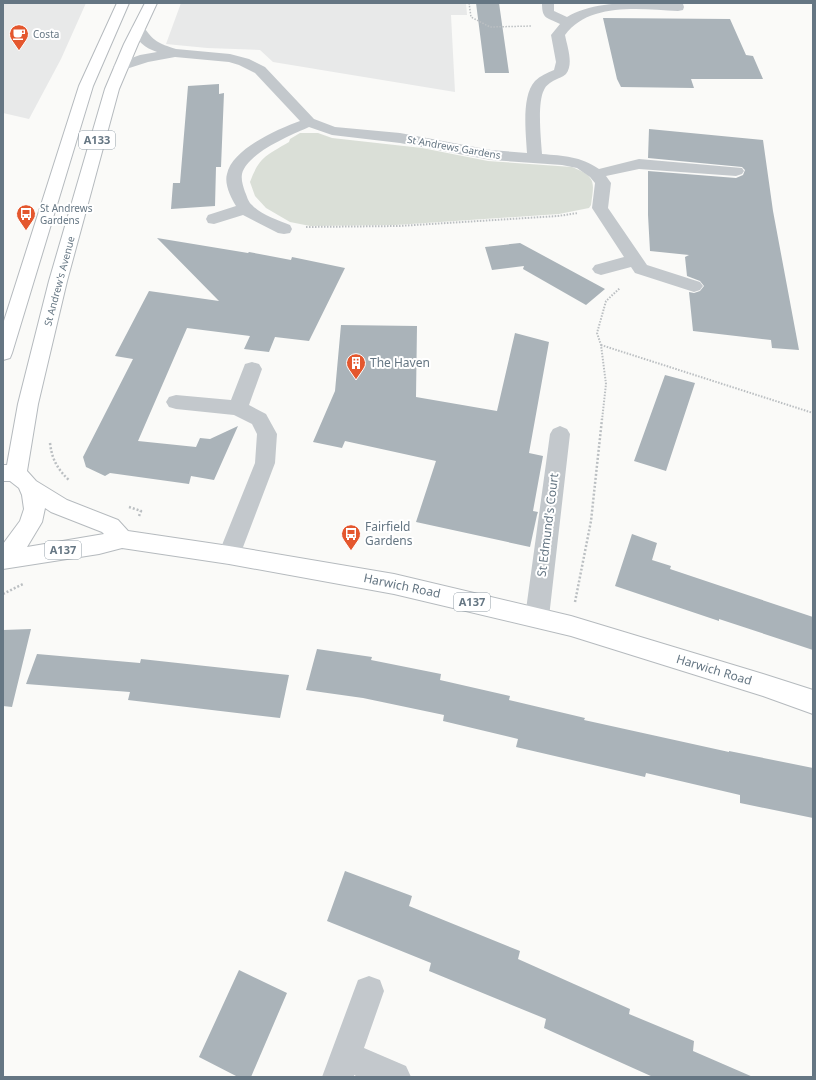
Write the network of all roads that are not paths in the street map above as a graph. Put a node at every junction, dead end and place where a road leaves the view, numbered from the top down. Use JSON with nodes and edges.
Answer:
{"nodes":[{"id":1,"x":123,"y":3,"type":"edge"},
{"id":2,"x":151,"y":3,"type":"edge"},
{"id":3,"x":548,"y":3,"type":"edge"},
{"id":4,"x":645,"y":5,"type":"edge"},
{"id":5,"x":678,"y":7,"type":"dead end"},
{"id":6,"x":565,"y":27,"type":"junction"},
{"id":7,"x":138,"y":30,"type":"junction"},
{"id":8,"x":175,"y":54,"type":"junction"},
{"id":9,"x":120,"y":67,"type":"junction"},
{"id":10,"x":309,"y":122,"type":"junction"},
{"id":11,"x":535,"y":158,"type":"junction"},
{"id":12,"x":736,"y":171,"type":"dead end"},
{"id":13,"x":596,"y":174,"type":"junction"},
{"id":14,"x":244,"y":208,"type":"junction"},
{"id":15,"x":214,"y":219,"type":"dead end"},
{"id":16,"x":284,"y":229,"type":"road end"},
{"id":17,"x":637,"y":264,"type":"junction"},
{"id":18,"x":601,"y":269,"type":"dead end"},
{"id":19,"x":694,"y":286,"type":"dead end"},
{"id":20,"x":3,"y":353,"type":"edge"},
{"id":21,"x":252,"y":369,"type":"dead end"},
{"id":22,"x":176,"y":402,"type":"dead end"},
{"id":23,"x":238,"y":408,"type":"junction"},
{"id":24,"x":560,"y":434,"type":"dead end"},
{"id":25,"x":16,"y":478,"type":"edge"},
{"id":26,"x":125,"y":540,"type":"junction"},
{"id":27,"x":229,"y":555,"type":"junction"},
{"id":28,"x":3,"y":560,"type":"edge"},
{"id":29,"x":537,"y":616,"type":"junction"},
{"id":30,"x":813,"y":702,"type":"edge"},
{"id":31,"x":369,"y":991,"type":"dead end"},
{"id":32,"x":342,"y":1066,"type":"edge"},
{"id":33,"x":395,"y":1077,"type":"edge"}],
"edges":[{"from":1,"to":20,"type":"main road","number":"A133"},
{"from":2,"to":7,"type":"main road","name":"St Andrew's Avenue","number":"A133"},
{"from":3,"to":6,"type":"street"},
{"from":4,"to":5,"type":"street"},
{"from":4,"to":6,"type":"street"},
{"from":6,"to":11,"type":"street"},
{"from":7,"to":8,"type":"street","name":"St Andrews Gardens"},
{"from":7,"to":9,"type":"main road","name":"St Andrew's Avenue","number":"A133"},
{"from":8,"to":9,"type":"street","name":"St Andrews Gardens"},
{"from":8,"to":10,"type":"street","name":"St Andrews Gardens"},
{"from":9,"to":25,"type":"main road","name":"St Andrew's Avenue","number":"A133"},
{"from":10,"to":11,"type":"street","name":"St Andrews Gardens"},
{"from":10,"to":14,"type":"street"},
{"from":11,"to":13,"type":"street","name":"St Andrews Gardens"},
{"from":12,"to":13,"type":"street"},
{"from":13,"to":17,"type":"street"},
{"from":14,"to":15,"type":"street"},
{"from":14,"to":16,"type":"street"},
{"from":17,"to":18,"type":"street"},
{"from":17,"to":19,"type":"street"},
{"from":21,"to":23,"type":"street"},
{"from":22,"to":23,"type":"street"},
{"from":23,"to":27,"type":"street"},
{"from":24,"to":29,"type":"street","name":"St Edmund's Court"},
{"from":25,"to":26,"type":"main road"},
{"from":25,"to":28,"type":"main road","name":"St Andrew's Avenue"},
{"from":26,"to":27,"type":"main road","name":"Harwich Road","number":"A137"},
{"from":26,"to":28,"type":"main road","name":"Harwich Road","number":"A137"},
{"from":27,"to":29,"type":"main road","name":"Harwich Road","number":"A137"},
{"from":29,"to":30,"type":"main road","name":"Harwich Road","number":"A137"},
{"from":31,"to":32,"type":"street"},
{"from":32,"to":33,"type":"street"}]}
